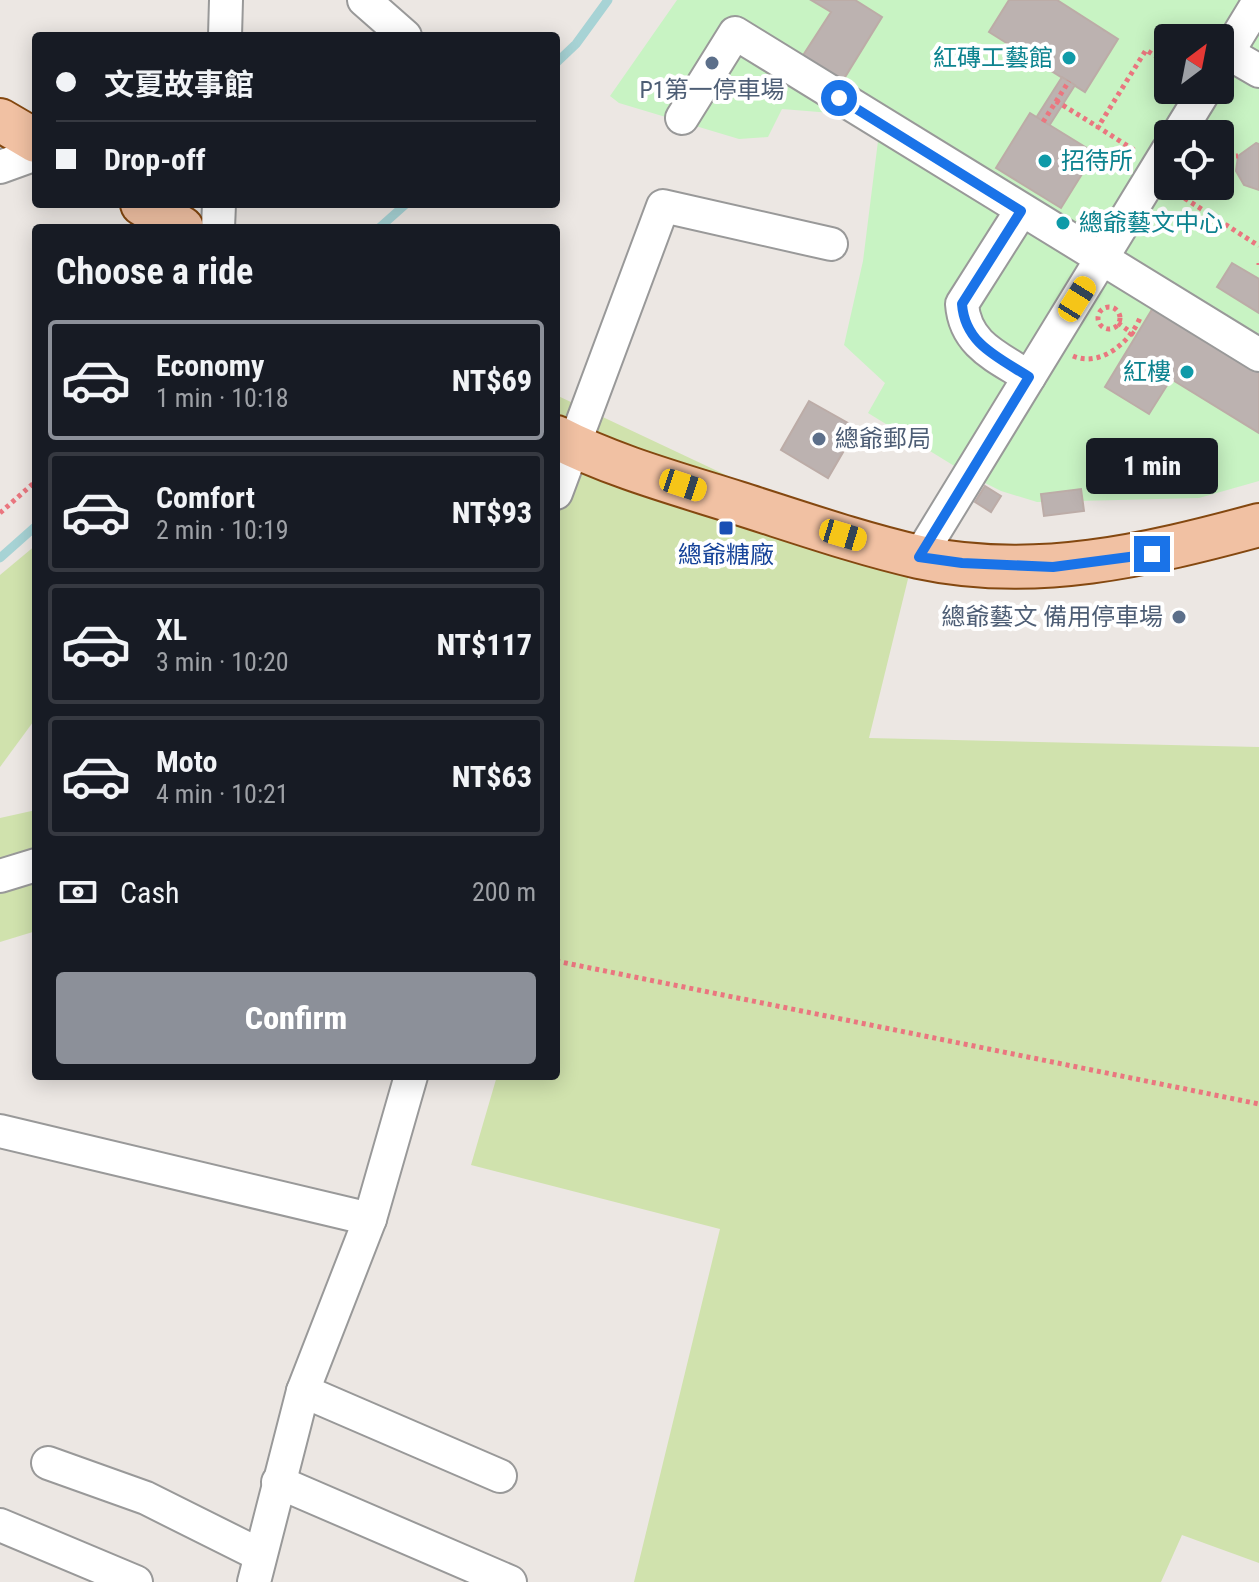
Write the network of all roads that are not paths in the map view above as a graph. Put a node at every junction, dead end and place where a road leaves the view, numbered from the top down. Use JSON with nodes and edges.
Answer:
{"nodes":[{"id":1,"x":226,"y":0,"type":"edge"},
{"id":2,"x":364,"y":0,"type":"edge"},
{"id":3,"x":1259,"y":1,"type":"edge"},
{"id":4,"x":225,"y":32,"type":"edge"},
{"id":5,"x":400,"y":32,"type":"edge"},
{"id":6,"x":1234,"y":42,"type":"edge"},
{"id":7,"x":1234,"y":62,"type":"edge"},
{"id":8,"x":1259,"y":71,"type":"edge"},
{"id":9,"x":682,"y":118,"type":"dead end"},
{"id":10,"x":0,"y":120,"type":"edge"},
{"id":11,"x":32,"y":139,"type":"edge"},
{"id":12,"x":32,"y":155,"type":"edge"},
{"id":13,"x":0,"y":167,"type":"edge"},
{"id":14,"x":1154,"y":173,"type":"edge"},
{"id":15,"x":149,"y":208,"type":"edge"},
{"id":16,"x":1021,"y":211,"type":"junction"},
{"id":17,"x":175,"y":224,"type":"edge"},
{"id":18,"x":831,"y":244,"type":"dead end"},
{"id":19,"x":1101,"y":260,"type":"junction"},
{"id":20,"x":1259,"y":355,"type":"edge"},
{"id":21,"x":1029,"y":377,"type":"junction"},
{"id":22,"x":565,"y":442,"type":"edge"},
{"id":23,"x":560,"y":470,"type":"edge"},
{"id":24,"x":1259,"y":525,"type":"edge"},
{"id":25,"x":919,"y":557,"type":"junction"},
{"id":26,"x":32,"y":866,"type":"edge"},
{"id":27,"x":0,"y":876,"type":"edge"},
{"id":28,"x":410,"y":1080,"type":"edge"},
{"id":29,"x":0,"y":1131,"type":"edge"},
{"id":30,"x":370,"y":1219,"type":"junction"},
{"id":31,"x":303,"y":1391,"type":"junction"},
{"id":32,"x":48,"y":1463,"type":"dead end"},
{"id":33,"x":500,"y":1476,"type":"dead end"},
{"id":34,"x":278,"y":1482,"type":"junction"},
{"id":35,"x":0,"y":1525,"type":"edge"},
{"id":36,"x":257,"y":1568,"type":"edge"},
{"id":37,"x":136,"y":1582,"type":"edge"},
{"id":38,"x":510,"y":1582,"type":"edge"}],
"edges":[{"from":1,"to":4,"type":"street"},
{"from":2,"to":5,"type":"street"},
{"from":3,"to":6,"type":"street"},
{"from":7,"to":8,"type":"street"},
{"from":9,"to":16,"type":"street"},
{"from":10,"to":11,"type":"main road"},
{"from":12,"to":13,"type":"street"},
{"from":14,"to":19,"type":"street"},
{"from":15,"to":17,"type":"main road"},
{"from":16,"to":19,"type":"street"},
{"from":16,"to":21,"type":"street"},
{"from":18,"to":22,"type":"street"},
{"from":19,"to":20,"type":"street"},
{"from":19,"to":21,"type":"street"},
{"from":21,"to":25,"type":"street"},
{"from":22,"to":23,"type":"street"},
{"from":22,"to":25,"type":"main road"},
{"from":24,"to":25,"type":"main road"},
{"from":26,"to":27,"type":"street"},
{"from":28,"to":30,"type":"street"},
{"from":29,"to":30,"type":"street"},
{"from":30,"to":31,"type":"street"},
{"from":31,"to":33,"type":"street"},
{"from":31,"to":34,"type":"street"},
{"from":32,"to":36,"type":"street"},
{"from":34,"to":36,"type":"street"},
{"from":34,"to":38,"type":"street"},
{"from":35,"to":37,"type":"street"}]}
